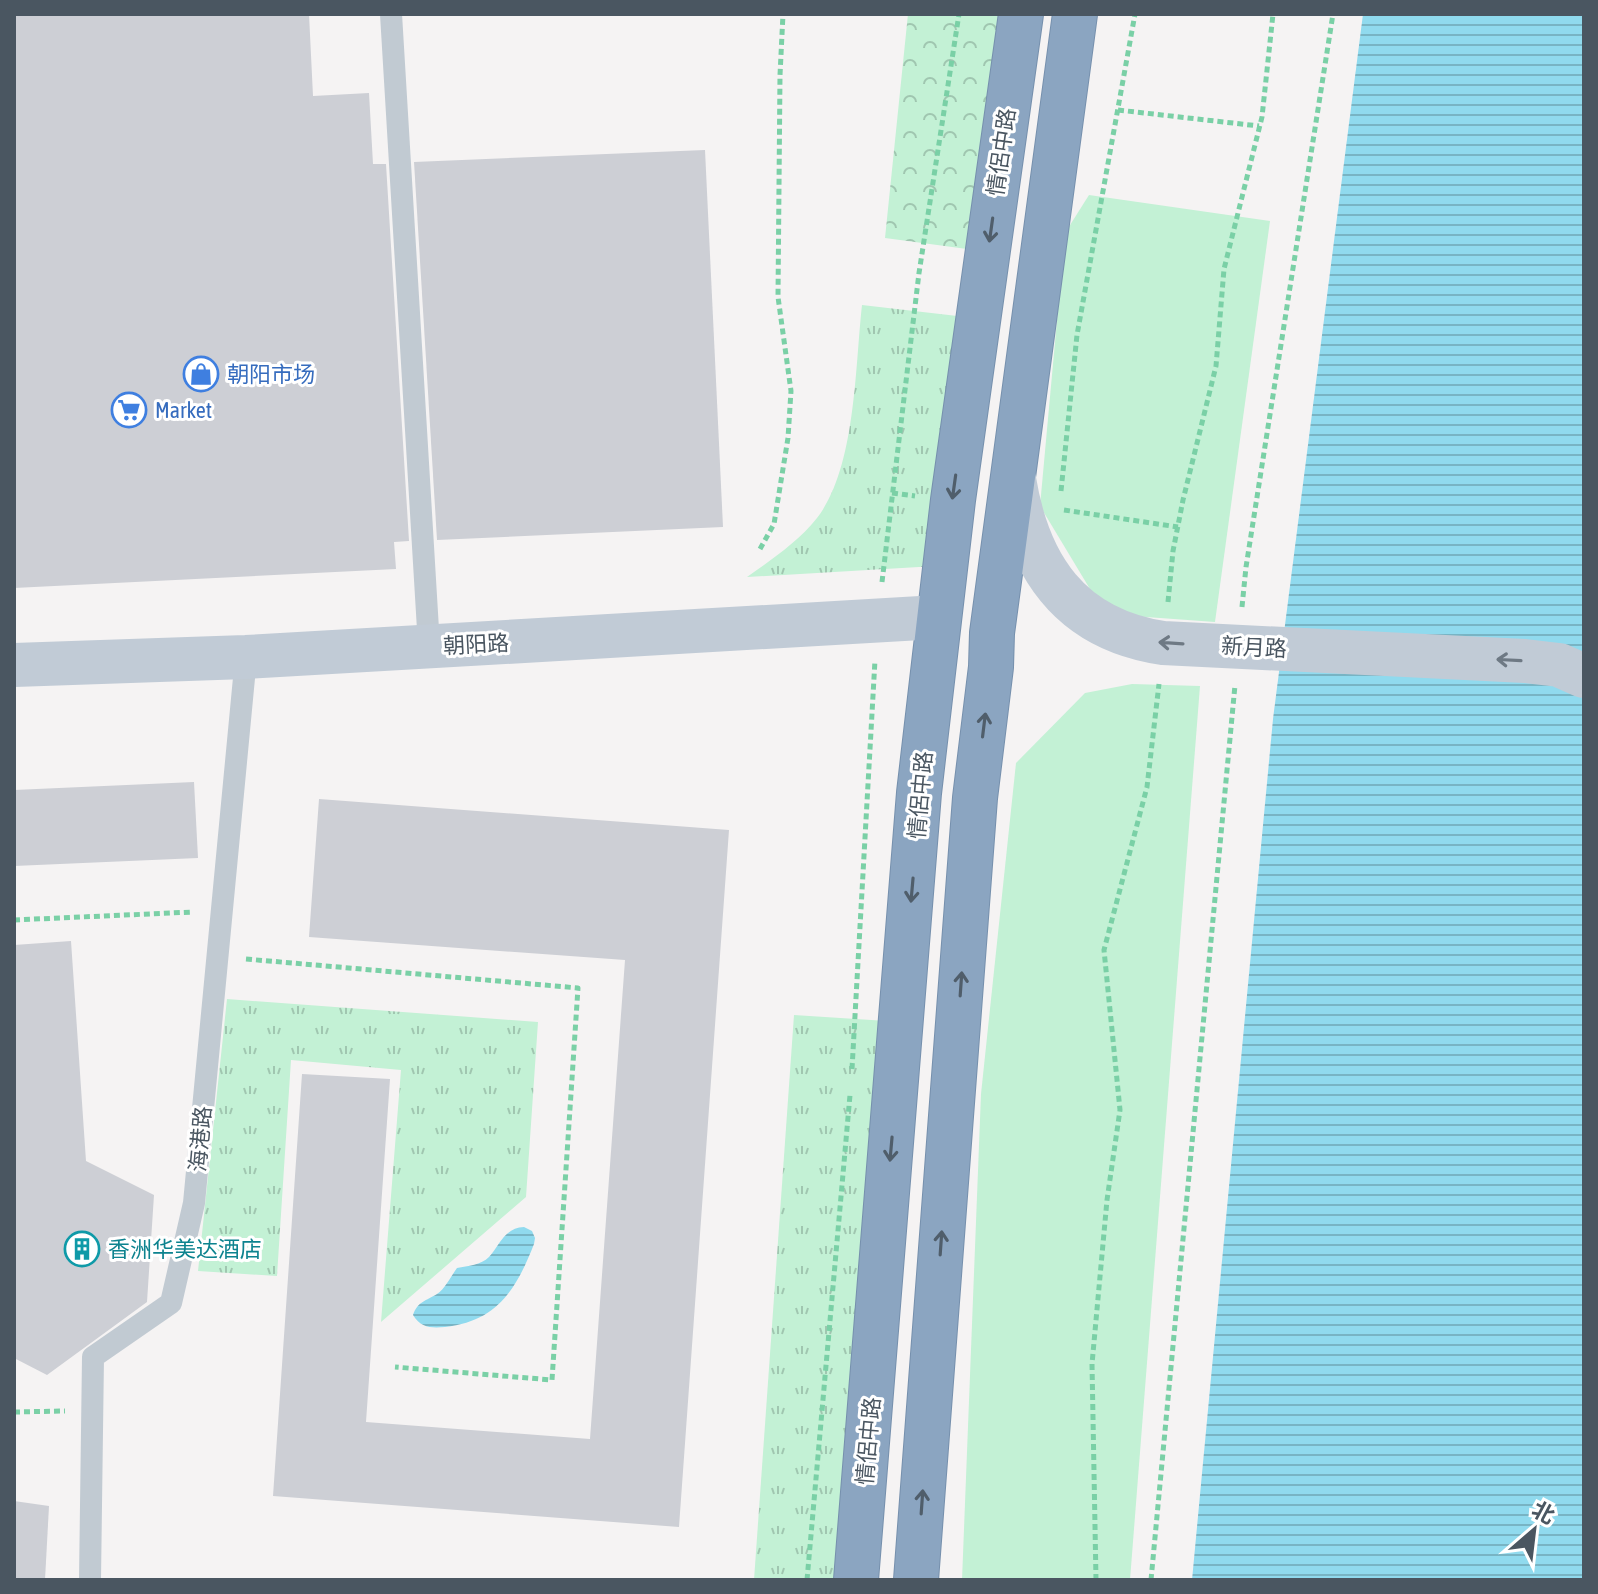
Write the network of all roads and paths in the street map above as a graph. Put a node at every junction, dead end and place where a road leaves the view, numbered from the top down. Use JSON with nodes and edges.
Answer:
{"nodes":[{"id":1,"x":391,"y":14,"type":"edge"},
{"id":2,"x":783,"y":14,"type":"edge"},
{"id":3,"x":959,"y":14,"type":"edge"},
{"id":4,"x":1021,"y":14,"type":"edge"},
{"id":5,"x":1075,"y":14,"type":"edge"},
{"id":6,"x":1135,"y":14,"type":"edge"},
{"id":7,"x":1273,"y":14,"type":"edge"},
{"id":8,"x":1333,"y":14,"type":"edge"},
{"id":9,"x":1118,"y":110,"type":"junction"},
{"id":10,"x":1259,"y":126,"type":"junction"},
{"id":11,"x":1014,"y":479,"type":"junction"},
{"id":12,"x":1061,"y":493,"type":"dead end"},
{"id":13,"x":760,"y":549,"type":"dead end"},
{"id":14,"x":938,"y":617,"type":"junction"},
{"id":15,"x":877,"y":621,"type":"junction"},
{"id":16,"x":1163,"y":643,"type":"junction"},
{"id":17,"x":429,"y":646,"type":"junction"},
{"id":18,"x":1244,"y":647,"type":"junction"},
{"id":19,"x":246,"y":657,"type":"junction"},
{"id":20,"x":14,"y":665,"type":"edge"},
{"id":21,"x":1584,"y":676,"type":"edge"},
{"id":22,"x":222,"y":911,"type":"junction"},
{"id":23,"x":14,"y":920,"type":"edge"},
{"id":24,"x":218,"y":956,"type":"junction"},
{"id":25,"x":852,"y":1072,"type":"dead end"},
{"id":26,"x":850,"y":1088,"type":"dead end"},
{"id":27,"x":395,"y":1367,"type":"dead end"},
{"id":28,"x":92,"y":1410,"type":"junction"},
{"id":29,"x":14,"y":1412,"type":"edge"},
{"id":30,"x":90,"y":1580,"type":"edge"},
{"id":31,"x":807,"y":1580,"type":"edge"},
{"id":32,"x":856,"y":1580,"type":"edge"},
{"id":33,"x":916,"y":1580,"type":"edge"},
{"id":34,"x":1096,"y":1580,"type":"edge"},
{"id":35,"x":1151,"y":1580,"type":"edge"}],
"edges":[{"from":1,"to":17,"type":"lane"},
{"from":2,"to":13,"type":"path"},
{"from":3,"to":15,"type":"path"},
{"from":4,"to":14,"type":"highway","name":"情侶中路","one_way":true},
{"from":5,"to":11,"type":"highway"},
{"from":6,"to":9,"type":"path"},
{"from":7,"to":10,"type":"path"},
{"from":8,"to":18,"type":"path"},
{"from":9,"to":10,"type":"path"},
{"from":9,"to":12,"type":"path"},
{"from":10,"to":16,"type":"path"},
{"from":11,"to":16,"type":"street","name":"新月路"},
{"from":33,"to":11,"type":"highway","one_way":true},
{"from":14,"to":15,"type":"street","name":"朝阳路"},
{"from":14,"to":32,"type":"highway","name":"情侶中路","one_way":true},
{"from":15,"to":17,"type":"street","name":"朝阳路"},
{"from":15,"to":25,"type":"path"},
{"from":18,"to":16,"type":"street","name":"新月路","one_way":true},
{"from":16,"to":34,"type":"path"},
{"from":17,"to":19,"type":"street","name":"朝阳路"},
{"from":21,"to":18,"type":"street","name":"新月路","one_way":true},
{"from":18,"to":35,"type":"path"},
{"from":19,"to":20,"type":"street","name":"朝阳路"},
{"from":19,"to":22,"type":"lane","name":"海港路"},
{"from":22,"to":23,"type":"path"},
{"from":22,"to":24,"type":"lane","name":"海港路"},
{"from":24,"to":27,"type":"path"},
{"from":24,"to":28,"type":"lane","name":"海港路"},
{"from":26,"to":31,"type":"path"},
{"from":28,"to":29,"type":"path"},
{"from":28,"to":30,"type":"lane","name":"海港路"}]}
